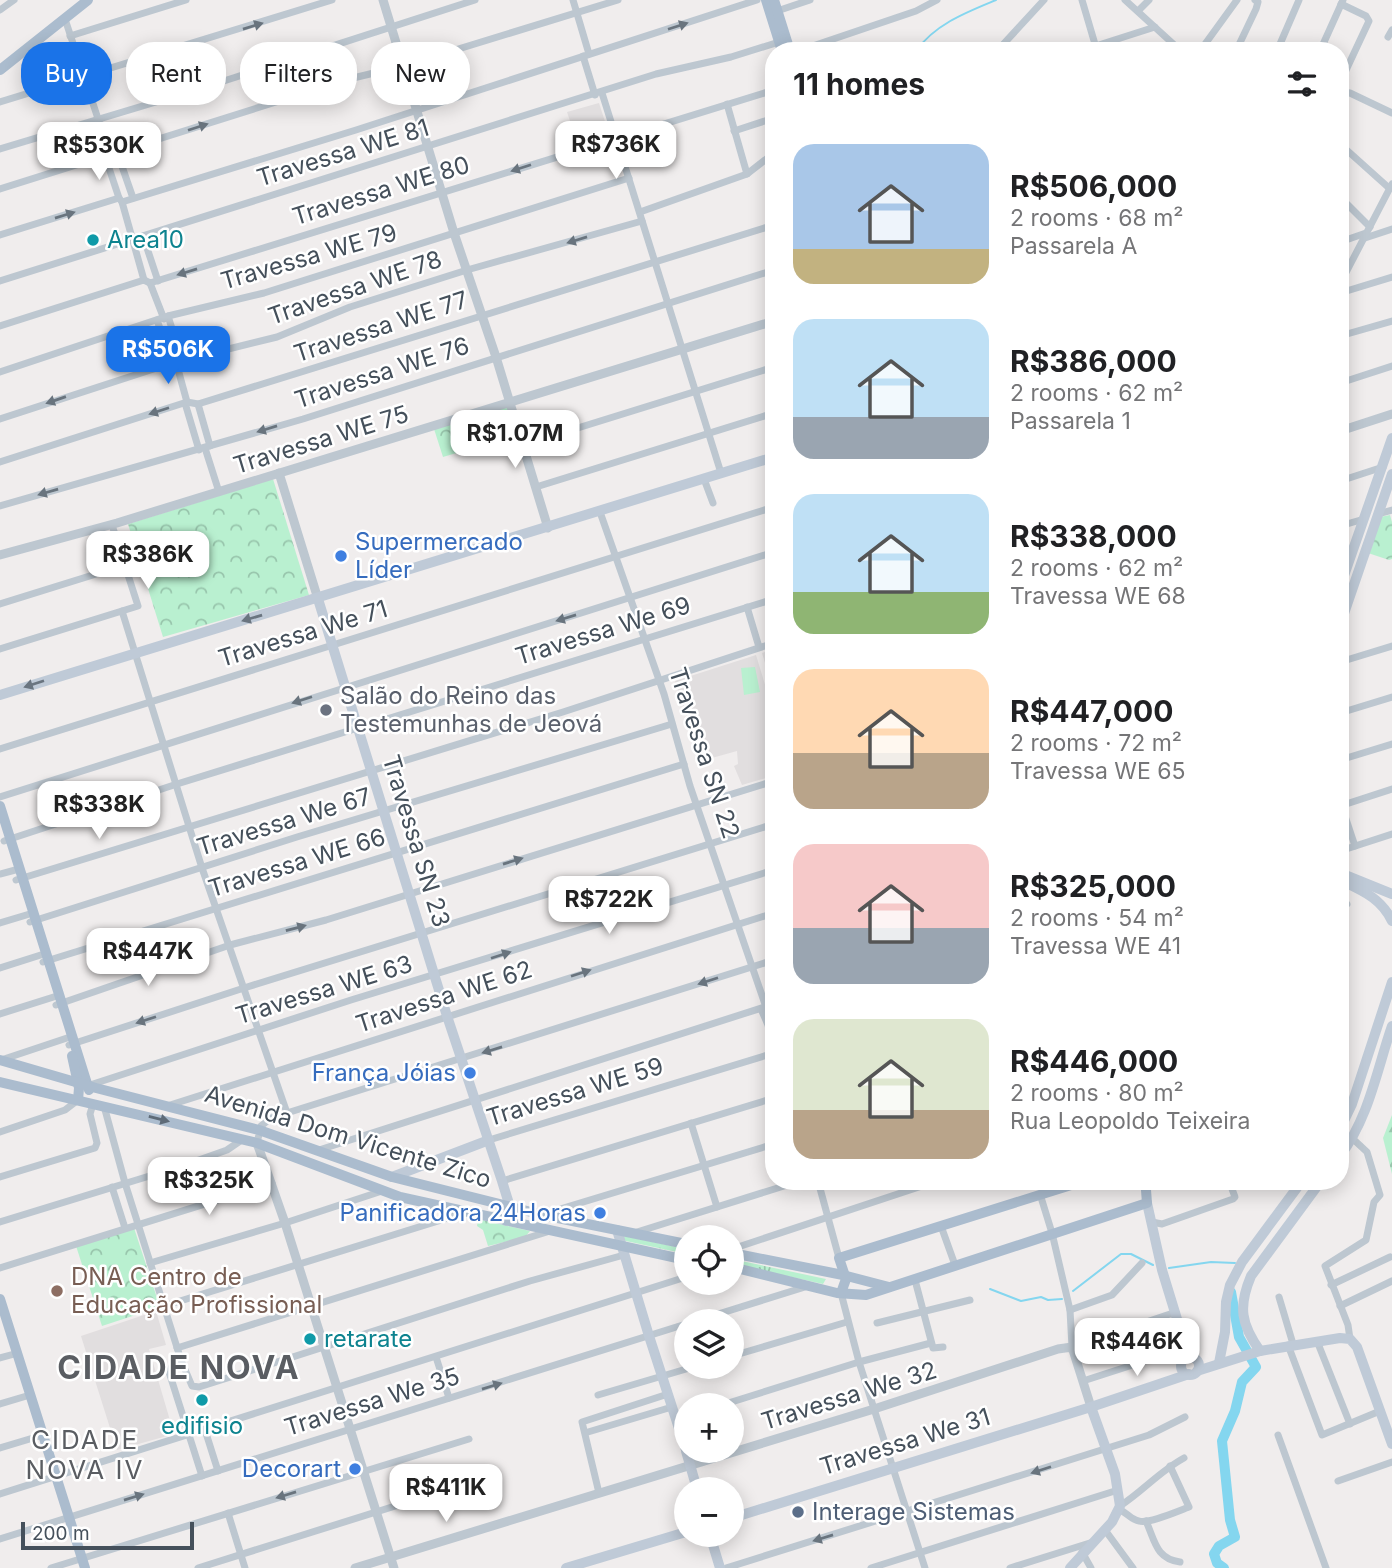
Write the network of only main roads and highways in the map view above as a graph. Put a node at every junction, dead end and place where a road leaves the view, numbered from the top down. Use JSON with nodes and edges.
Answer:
{"nodes":[{"id":1,"x":88,"y":0,"type":"edge"},
{"id":2,"x":766,"y":0,"type":"edge"},
{"id":3,"x":776,"y":5,"type":"edge"},
{"id":4,"x":780,"y":42,"type":"edge"},
{"id":5,"x":787,"y":42,"type":"edge"},
{"id":6,"x":0,"y":70,"type":"edge"},
{"id":7,"x":1392,"y":438,"type":"edge"},
{"id":8,"x":765,"y":460,"type":"edge"},
{"id":9,"x":1392,"y":474,"type":"edge"},
{"id":10,"x":1349,"y":557,"type":"edge"},
{"id":11,"x":318,"y":599,"type":"junction"},
{"id":12,"x":1349,"y":599,"type":"edge"},
{"id":13,"x":0,"y":695,"type":"edge"},
{"id":14,"x":0,"y":806,"type":"edge"},
{"id":15,"x":4,"y":832,"type":"edge"},
{"id":16,"x":1349,"y":877,"type":"edge"},
{"id":17,"x":1349,"y":884,"type":"edge"},
{"id":18,"x":1392,"y":894,"type":"edge"},
{"id":19,"x":1392,"y":921,"type":"edge"},
{"id":20,"x":1392,"y":982,"type":"edge"},
{"id":21,"x":1392,"y":1026,"type":"edge"},
{"id":22,"x":0,"y":1060,"type":"edge"},
{"id":23,"x":46,"y":1072,"type":"junction"},
{"id":24,"x":0,"y":1082,"type":"edge"},
{"id":25,"x":83,"y":1084,"type":"junction"},
{"id":26,"x":38,"y":1091,"type":"junction"},
{"id":27,"x":78,"y":1100,"type":"junction"},
{"id":28,"x":98,"y":1105,"type":"junction"},
{"id":29,"x":1349,"y":1110,"type":"edge"},
{"id":30,"x":489,"y":1140,"type":"junction"},
{"id":31,"x":1349,"y":1144,"type":"edge"},
{"id":32,"x":391,"y":1177,"type":"junction"},
{"id":33,"x":1054,"y":1190,"type":"edge"},
{"id":34,"x":1147,"y":1190,"type":"edge"},
{"id":35,"x":1296,"y":1190,"type":"edge"},
{"id":36,"x":1314,"y":1190,"type":"edge"},
{"id":37,"x":1147,"y":1203,"type":"junction"},
{"id":38,"x":510,"y":1207,"type":"junction"},
{"id":39,"x":506,"y":1221,"type":"junction"},
{"id":40,"x":617,"y":1230,"type":"junction"},
{"id":41,"x":674,"y":1241,"type":"edge"},
{"id":42,"x":622,"y":1250,"type":"junction"},
{"id":43,"x":744,"y":1254,"type":"edge"},
{"id":44,"x":674,"y":1258,"type":"edge"},
{"id":45,"x":744,"y":1270,"type":"edge"},
{"id":46,"x":843,"y":1275,"type":"junction"},
{"id":47,"x":890,"y":1288,"type":"junction"},
{"id":48,"x":841,"y":1293,"type":"junction"},
{"id":49,"x":0,"y":1298,"type":"edge"},
{"id":50,"x":2,"y":1312,"type":"edge"},
{"id":51,"x":1257,"y":1352,"type":"junction"},
{"id":52,"x":1219,"y":1363,"type":"junction"},
{"id":53,"x":1192,"y":1365,"type":"junction"},
{"id":54,"x":1091,"y":1407,"type":"junction"},
{"id":55,"x":674,"y":1409,"type":"edge"},
{"id":56,"x":1392,"y":1444,"type":"edge"},
{"id":57,"x":744,"y":1514,"type":"edge"},
{"id":58,"x":674,"y":1536,"type":"edge"},
{"id":59,"x":714,"y":1547,"type":"edge"},
{"id":60,"x":84,"y":1564,"type":"edge"},
{"id":61,"x":566,"y":1568,"type":"edge"},
{"id":62,"x":720,"y":1568,"type":"edge"},
{"id":63,"x":1070,"y":1568,"type":"edge"}],
"edges":[{"from":1,"to":6,"type":"main road"},
{"from":2,"to":4,"type":"main road"},
{"from":3,"to":5,"type":"main road"},
{"from":7,"to":10,"type":"main road"},
{"from":8,"to":11,"type":"main road"},
{"from":9,"to":12,"type":"main road"},
{"from":11,"to":13,"type":"main road","one_way":true},
{"from":11,"to":30,"type":"main road","name":"Travessa SN 23"},
{"from":14,"to":15,"type":"main road"},
{"from":15,"to":25,"type":"main road"},
{"from":16,"to":18,"type":"main road"},
{"from":17,"to":19,"type":"main road"},
{"from":20,"to":29,"type":"main road"},
{"from":21,"to":31,"type":"main road"},
{"from":22,"to":23,"type":"main road","name":"Avenida Dom Vicente Zico"},
{"from":23,"to":25,"type":"main road","name":"Avenida Dom Vicente Zico"},
{"from":23,"to":26,"type":"main road"},
{"from":24,"to":26,"type":"main road","name":"Avenida Dom Vicente Zico"},
{"from":25,"to":27,"type":"main road"},
{"from":25,"to":28,"type":"main road"},
{"from":25,"to":32,"type":"main road","name":"Avenida Dom Vicente Zico"},
{"from":26,"to":27,"type":"main road","name":"Avenida Dom Vicente Zico"},
{"from":27,"to":28,"type":"main road","name":"Avenida Dom Vicente Zico"},
{"from":28,"to":39,"type":"main road","name":"Avenida Dom Vicente Zico","one_way":true},
{"from":30,"to":32,"type":"main road","name":"Travessa WE 59"},
{"from":30,"to":38,"type":"main road","name":"Travessa SN 23"},
{"from":32,"to":38,"type":"main road","name":"Avenida Dom Vicente Zico"},
{"from":33,"to":46,"type":"main road"},
{"from":34,"to":37,"type":"main road"},
{"from":35,"to":52,"type":"main road"},
{"from":36,"to":51,"type":"main road"},
{"from":37,"to":47,"type":"main road"},
{"from":37,"to":53,"type":"main road"},
{"from":38,"to":39,"type":"main road"},
{"from":38,"to":40,"type":"main road","name":"Avenida Dom Vicente Zico"},
{"from":39,"to":42,"type":"main road","name":"Avenida Dom Vicente Zico"},
{"from":40,"to":41,"type":"main road","name":"Avenida Dom Vicente Zico"},
{"from":40,"to":42,"type":"main road"},
{"from":42,"to":44,"type":"main road","name":"Avenida Dom Vicente Zico"},
{"from":42,"to":55,"type":"main road"},
{"from":43,"to":46,"type":"main road"},
{"from":45,"to":48,"type":"main road"},
{"from":46,"to":47,"type":"main road"},
{"from":46,"to":48,"type":"main road"},
{"from":47,"to":48,"type":"main road"},
{"from":49,"to":50,"type":"main road"},
{"from":50,"to":60,"type":"main road"},
{"from":51,"to":52,"type":"main road"},
{"from":51,"to":56,"type":"main road"},
{"from":52,"to":53,"type":"main road"},
{"from":53,"to":54,"type":"main road","name":"Travessa We 31"},
{"from":54,"to":57,"type":"main road","name":"Travessa We 31"},
{"from":54,"to":63,"type":"main road"},
{"from":58,"to":61,"type":"main road"},
{"from":59,"to":62,"type":"main road"}]}
